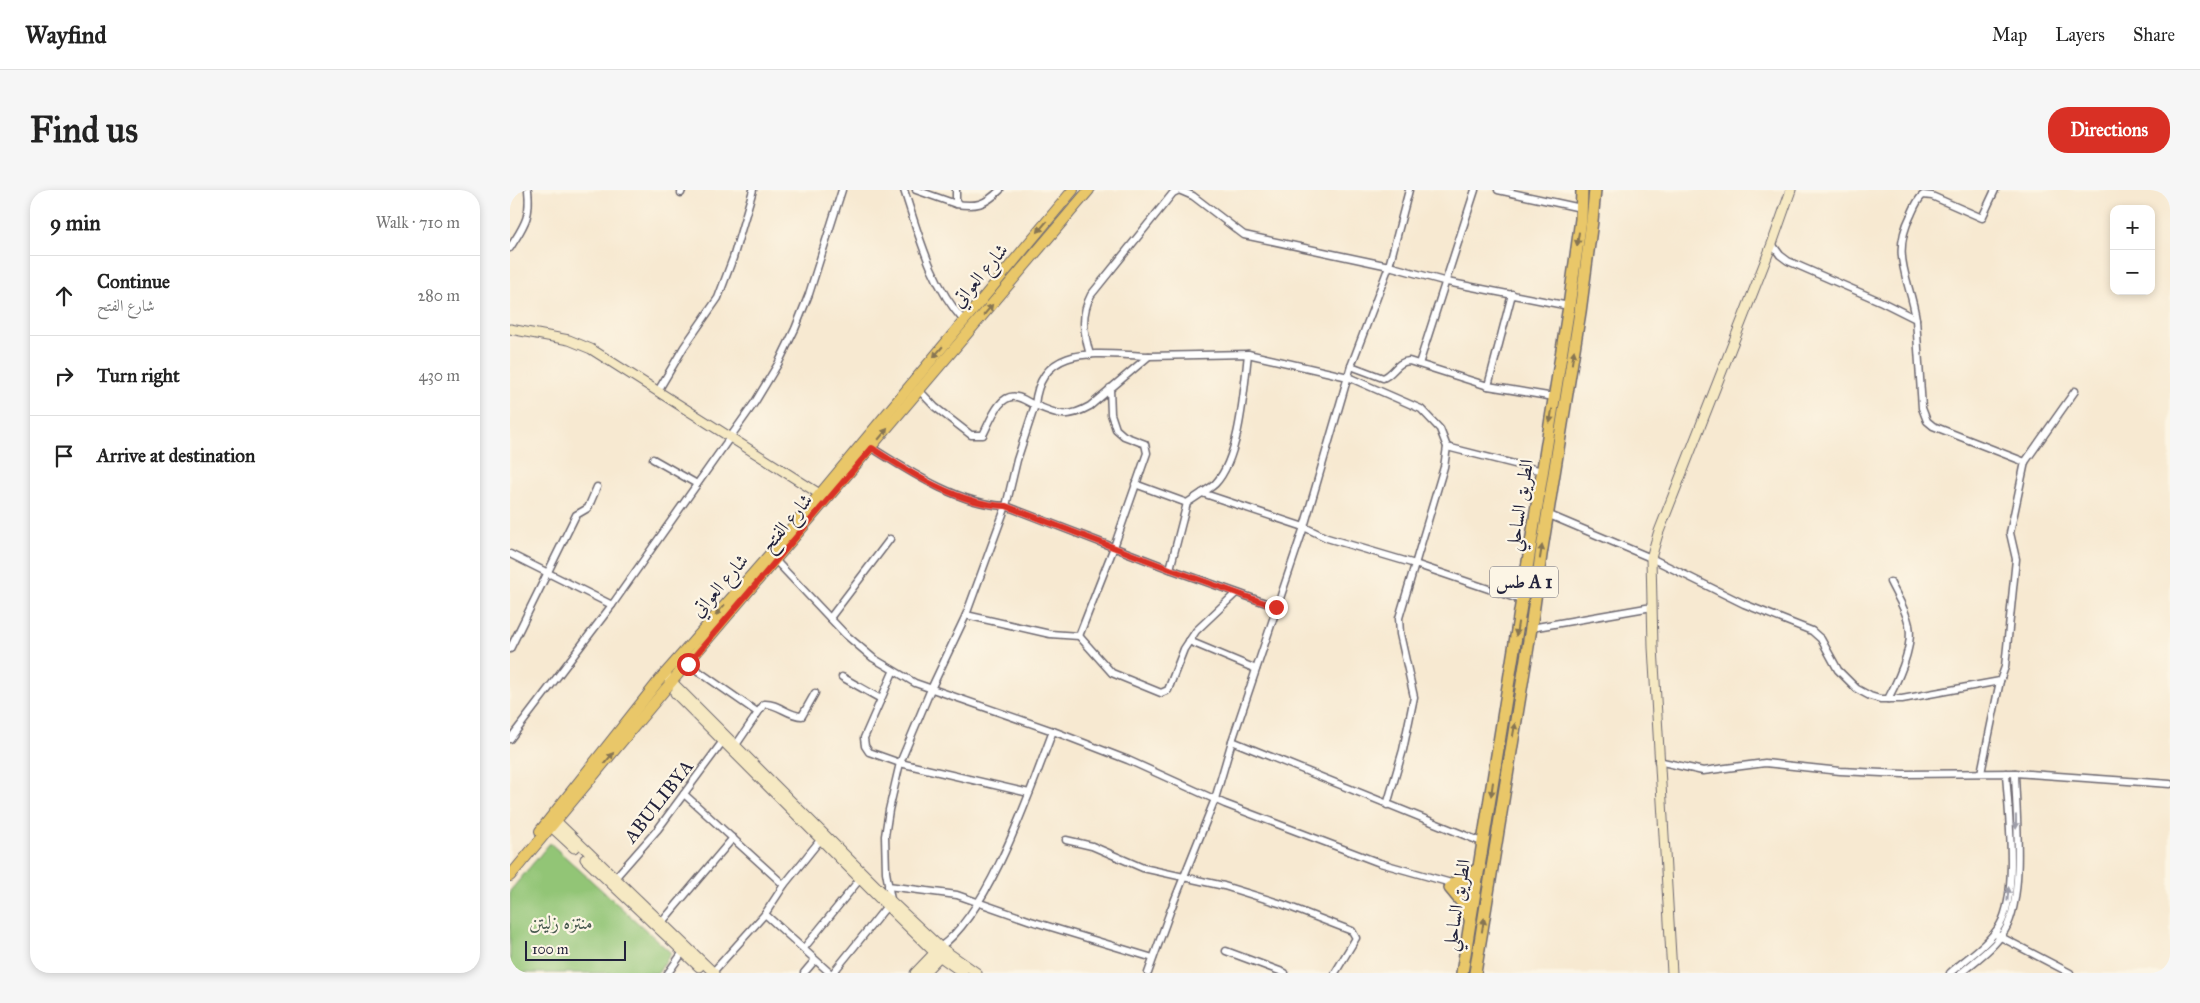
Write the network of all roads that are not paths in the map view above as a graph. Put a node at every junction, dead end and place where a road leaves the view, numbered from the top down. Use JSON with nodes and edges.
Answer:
{"nodes":[{"id":1,"x":528,"y":190,"type":"edge"},
{"id":2,"x":753,"y":190,"type":"edge"},
{"id":3,"x":842,"y":190,"type":"edge"},
{"id":4,"x":904,"y":190,"type":"edge"},
{"id":5,"x":916,"y":190,"type":"edge"},
{"id":6,"x":956,"y":190,"type":"edge"},
{"id":7,"x":1000,"y":190,"type":"edge"},
{"id":8,"x":1073,"y":190,"type":"edge"},
{"id":9,"x":1089,"y":190,"type":"edge"},
{"id":10,"x":1409,"y":190,"type":"edge"},
{"id":11,"x":1476,"y":190,"type":"edge"},
{"id":12,"x":1498,"y":190,"type":"edge"},
{"id":13,"x":1582,"y":190,"type":"edge"},
{"id":14,"x":1595,"y":190,"type":"edge"},
{"id":15,"x":1791,"y":190,"type":"edge"},
{"id":16,"x":1995,"y":190,"type":"edge"},
{"id":17,"x":956,"y":204,"type":"junction"},
{"id":18,"x":1581,"y":208,"type":"junction"},
{"id":19,"x":1772,"y":244,"type":"junction"},
{"id":20,"x":510,"y":248,"type":"edge"},
{"id":21,"x":1388,"y":266,"type":"junction"},
{"id":22,"x":1447,"y":282,"type":"junction"},
{"id":23,"x":1512,"y":294,"type":"junction"},
{"id":24,"x":1569,"y":306,"type":"junction"},
{"id":25,"x":1916,"y":320,"type":"junction"},
{"id":26,"x":964,"y":321,"type":"junction"},
{"id":27,"x":510,"y":329,"type":"edge"},
{"id":28,"x":1248,"y":354,"type":"junction"},
{"id":29,"x":1090,"y":355,"type":"junction"},
{"id":30,"x":1149,"y":356,"type":"junction"},
{"id":31,"x":1419,"y":364,"type":"junction"},
{"id":32,"x":1351,"y":366,"type":"junction"},
{"id":33,"x":1348,"y":377,"type":"junction"},
{"id":34,"x":1488,"y":386,"type":"junction"},
{"id":35,"x":916,"y":387,"type":"junction"},
{"id":36,"x":1110,"y":388,"type":"junction"},
{"id":37,"x":658,"y":391,"type":"junction"},
{"id":38,"x":2075,"y":391,"type":"dead end"},
{"id":39,"x":1554,"y":397,"type":"junction"},
{"id":40,"x":1034,"y":406,"type":"junction"},
{"id":41,"x":729,"y":438,"type":"junction"},
{"id":42,"x":1447,"y":447,"type":"junction"},
{"id":43,"x":872,"y":448,"type":"junction"},
{"id":44,"x":653,"y":459,"type":"dead end"},
{"id":45,"x":2025,"y":462,"type":"junction"},
{"id":46,"x":1542,"y":471,"type":"junction"},
{"id":47,"x":697,"y":484,"type":"junction"},
{"id":48,"x":1135,"y":484,"type":"junction"},
{"id":49,"x":597,"y":487,"type":"dead end"},
{"id":50,"x":1202,"y":493,"type":"junction"},
{"id":51,"x":824,"y":497,"type":"junction"},
{"id":52,"x":1187,"y":503,"type":"junction"},
{"id":53,"x":1006,"y":506,"type":"junction"},
{"id":54,"x":1547,"y":514,"type":"junction"},
{"id":55,"x":1304,"y":527,"type":"junction"},
{"id":56,"x":890,"y":539,"type":"dead end"},
{"id":57,"x":1114,"y":548,"type":"junction"},
{"id":58,"x":510,"y":554,"type":"edge"},
{"id":59,"x":1651,"y":558,"type":"junction"},
{"id":60,"x":776,"y":561,"type":"junction"},
{"id":61,"x":1415,"y":564,"type":"junction"},
{"id":62,"x":1170,"y":569,"type":"junction"},
{"id":63,"x":547,"y":571,"type":"junction"},
{"id":64,"x":1890,"y":582,"type":"dead end"},
{"id":65,"x":1236,"y":592,"type":"junction"},
{"id":66,"x":1521,"y":600,"type":"junction"},
{"id":67,"x":612,"y":605,"type":"junction"},
{"id":68,"x":1276,"y":607,"type":"junction"},
{"id":69,"x":1652,"y":607,"type":"junction"},
{"id":70,"x":966,"y":615,"type":"junction"},
{"id":71,"x":830,"y":618,"type":"junction"},
{"id":72,"x":1531,"y":628,"type":"junction"},
{"id":73,"x":1079,"y":636,"type":"junction"},
{"id":74,"x":1189,"y":641,"type":"junction"},
{"id":75,"x":510,"y":649,"type":"edge"},
{"id":76,"x":688,"y":664,"type":"junction"},
{"id":77,"x":1256,"y":669,"type":"junction"},
{"id":78,"x":894,"y":672,"type":"junction"},
{"id":79,"x":842,"y":676,"type":"dead end"},
{"id":80,"x":666,"y":680,"type":"junction"},
{"id":81,"x":2000,"y":681,"type":"junction"},
{"id":82,"x":931,"y":689,"type":"junction"},
{"id":83,"x":815,"y":693,"type":"dead end"},
{"id":84,"x":882,"y":699,"type":"junction"},
{"id":85,"x":1888,"y":699,"type":"junction"},
{"id":86,"x":757,"y":712,"type":"junction"},
{"id":87,"x":1053,"y":731,"type":"junction"},
{"id":88,"x":510,"y":739,"type":"edge"},
{"id":89,"x":723,"y":741,"type":"junction"},
{"id":90,"x":1232,"y":741,"type":"junction"},
{"id":91,"x":736,"y":744,"type":"junction"},
{"id":92,"x":1658,"y":761,"type":"junction"},
{"id":93,"x":900,"y":764,"type":"junction"},
{"id":94,"x":1981,"y":773,"type":"junction"},
{"id":95,"x":2006,"y":773,"type":"junction"},
{"id":96,"x":2015,"y":773,"type":"junction"},
{"id":97,"x":2170,"y":784,"type":"edge"},
{"id":98,"x":1029,"y":793,"type":"junction"},
{"id":99,"x":684,"y":794,"type":"junction"},
{"id":100,"x":1215,"y":799,"type":"junction"},
{"id":101,"x":1387,"y":805,"type":"junction"},
{"id":102,"x":551,"y":822,"type":"junction"},
{"id":103,"x":733,"y":838,"type":"junction"},
{"id":104,"x":821,"y":839,"type":"junction"},
{"id":105,"x":1066,"y":840,"type":"dead end"},
{"id":106,"x":1484,"y":843,"type":"junction"},
{"id":107,"x":1480,"y":867,"type":"junction"},
{"id":108,"x":510,"y":868,"type":"edge"},
{"id":109,"x":510,"y":876,"type":"edge"},
{"id":110,"x":1184,"y":877,"type":"junction"},
{"id":111,"x":615,"y":878,"type":"junction"},
{"id":112,"x":860,"y":879,"type":"junction"},
{"id":113,"x":784,"y":885,"type":"junction"},
{"id":114,"x":1452,"y":885,"type":"junction"},
{"id":115,"x":888,"y":886,"type":"junction"},
{"id":116,"x":1475,"y":893,"type":"junction"},
{"id":117,"x":979,"y":901,"type":"junction"},
{"id":118,"x":889,"y":904,"type":"junction"},
{"id":119,"x":764,"y":914,"type":"junction"},
{"id":120,"x":1471,"y":921,"type":"junction"},
{"id":121,"x":662,"y":922,"type":"junction"},
{"id":122,"x":1997,"y":935,"type":"junction"},
{"id":123,"x":804,"y":948,"type":"junction"},
{"id":124,"x":1226,"y":951,"type":"dead end"},
{"id":125,"x":683,"y":952,"type":"junction"},
{"id":126,"x":940,"y":952,"type":"junction"},
{"id":127,"x":1153,"y":958,"type":"junction"},
{"id":128,"x":815,"y":960,"type":"junction"},
{"id":129,"x":668,"y":973,"type":"edge"},
{"id":130,"x":711,"y":973,"type":"edge"},
{"id":131,"x":804,"y":973,"type":"edge"},
{"id":132,"x":831,"y":973,"type":"edge"},
{"id":133,"x":914,"y":973,"type":"edge"},
{"id":134,"x":924,"y":973,"type":"edge"},
{"id":135,"x":963,"y":973,"type":"edge"},
{"id":136,"x":977,"y":973,"type":"edge"},
{"id":137,"x":1148,"y":973,"type":"edge"},
{"id":138,"x":1285,"y":973,"type":"edge"},
{"id":139,"x":1335,"y":973,"type":"edge"},
{"id":140,"x":1462,"y":973,"type":"edge"},
{"id":141,"x":1475,"y":973,"type":"edge"},
{"id":142,"x":1672,"y":973,"type":"edge"},
{"id":143,"x":1950,"y":973,"type":"edge"},
{"id":144,"x":1961,"y":973,"type":"edge"},
{"id":145,"x":2070,"y":973,"type":"edge"}],
"edges":[{"from":1,"to":20,"type":"street"},
{"from":2,"to":37,"type":"street"},
{"from":3,"to":41,"type":"street"},
{"from":4,"to":26,"type":"street"},
{"from":5,"to":17,"type":"street"},
{"from":6,"to":17,"type":"street"},
{"from":7,"to":17,"type":"street"},
{"from":8,"to":26,"type":"main road","name":"شارع العواتي","one_way":true},
{"from":35,"to":9,"type":"main road","name":"شارع الفتح","one_way":true},
{"from":10,"to":21,"type":"street"},
{"from":11,"to":22,"type":"street"},
{"from":12,"to":18,"type":"street"},
{"from":13,"to":18,"type":"highway","name":"الطريق الساحلي","number":"طس A 1"},
{"from":54,"to":14,"type":"highway","name":"الطريق الساحلي","number":"طس A 1","one_way":true},
{"from":15,"to":19,"type":"street"},
{"from":16,"to":25,"type":"street"},
{"from":18,"to":24,"type":"highway","name":"الطريق الساحلي","number":"طس A 1","one_way":true},
{"from":19,"to":25,"type":"street"},
{"from":19,"to":59,"type":"street"},
{"from":21,"to":22,"type":"street"},
{"from":21,"to":29,"type":"street"},
{"from":21,"to":32,"type":"street"},
{"from":22,"to":23,"type":"street"},
{"from":22,"to":31,"type":"street"},
{"from":23,"to":24,"type":"street"},
{"from":23,"to":34,"type":"street"},
{"from":24,"to":39,"type":"highway","name":"الطريق الساحلي","number":"طس A 1"},
{"from":25,"to":45,"type":"street"},
{"from":26,"to":35,"type":"main road","name":"شارع العواتي","one_way":true},
{"from":27,"to":37,"type":"street"},
{"from":28,"to":30,"type":"street"},
{"from":28,"to":33,"type":"street"},
{"from":28,"to":50,"type":"street"},
{"from":29,"to":30,"type":"street"},
{"from":29,"to":40,"type":"street"},
{"from":30,"to":36,"type":"street"},
{"from":31,"to":32,"type":"street"},
{"from":31,"to":34,"type":"street"},
{"from":32,"to":33,"type":"street"},
{"from":33,"to":42,"type":"street"},
{"from":33,"to":55,"type":"street"},
{"from":34,"to":39,"type":"street"},
{"from":35,"to":40,"type":"street"},
{"from":43,"to":35,"type":"main road","name":"شارع الفتح","one_way":true},
{"from":35,"to":51,"type":"main road","name":"شارع العواتي"},
{"from":36,"to":40,"type":"street"},
{"from":36,"to":48,"type":"street"},
{"from":37,"to":41,"type":"street"},
{"from":38,"to":45,"type":"street"},
{"from":39,"to":46,"type":"highway","name":"الطريق الساحلي","number":"طس A 1","one_way":true},
{"from":40,"to":53,"type":"street"},
{"from":41,"to":47,"type":"street"},
{"from":41,"to":51,"type":"street"},
{"from":42,"to":46,"type":"street"},
{"from":42,"to":61,"type":"street"},
{"from":43,"to":51,"type":"main road","name":"شارع الفتح"},
{"from":43,"to":53,"type":"street"},
{"from":44,"to":47,"type":"street"},
{"from":45,"to":81,"type":"street"},
{"from":46,"to":66,"type":"highway","name":"الطريق الساحلي","number":"طس A 1"},
{"from":47,"to":67,"type":"street"},
{"from":48,"to":52,"type":"street"},
{"from":48,"to":57,"type":"street"},
{"from":49,"to":63,"type":"street"},
{"from":50,"to":52,"type":"street"},
{"from":50,"to":55,"type":"street"},
{"from":51,"to":60,"type":"main road","name":"شارع الفتح"},
{"from":51,"to":80,"type":"main road","name":"شارع العواتي","one_way":true},
{"from":52,"to":62,"type":"street"},
{"from":53,"to":57,"type":"street"},
{"from":53,"to":70,"type":"street"},
{"from":54,"to":59,"type":"street"},
{"from":72,"to":54,"type":"highway","name":"الطريق الساحلي","number":"طس A 1","one_way":true},
{"from":55,"to":61,"type":"street"},
{"from":55,"to":68,"type":"street"},
{"from":56,"to":71,"type":"street"},
{"from":57,"to":62,"type":"street"},
{"from":57,"to":73,"type":"street"},
{"from":58,"to":63,"type":"street"},
{"from":59,"to":69,"type":"street"},
{"from":59,"to":85,"type":"street"},
{"from":60,"to":71,"type":"street"},
{"from":60,"to":76,"type":"main road","name":"شارع الفتح"},
{"from":61,"to":66,"type":"street"},
{"from":61,"to":101,"type":"street"},
{"from":62,"to":65,"type":"street"},
{"from":63,"to":67,"type":"street"},
{"from":63,"to":75,"type":"street"},
{"from":64,"to":85,"type":"street"},
{"from":65,"to":68,"type":"street"},
{"from":65,"to":74,"type":"street"},
{"from":66,"to":106,"type":"highway","name":"الطريق الساحلي","number":"طس A 1","one_way":true},
{"from":67,"to":88,"type":"street"},
{"from":68,"to":77,"type":"street"},
{"from":69,"to":72,"type":"street"},
{"from":69,"to":92,"type":"street"},
{"from":70,"to":73,"type":"street"},
{"from":70,"to":82,"type":"street"},
{"from":71,"to":78,"type":"street"},
{"from":141,"to":72,"type":"highway","name":"الطريق الساحلي","number":"طس A 1","one_way":true},
{"from":73,"to":74,"type":"street"},
{"from":74,"to":77,"type":"street"},
{"from":76,"to":80,"type":"main road","name":"شارع الفتح"},
{"from":76,"to":86,"type":"street"},
{"from":77,"to":90,"type":"street"},
{"from":78,"to":82,"type":"street"},
{"from":78,"to":84,"type":"street"},
{"from":79,"to":84,"type":"street"},
{"from":80,"to":89,"type":"street"},
{"from":80,"to":91,"type":"street"},
{"from":80,"to":102,"type":"main road","name":"شارع العواتي"},
{"from":81,"to":85,"type":"street"},
{"from":81,"to":94,"type":"street"},
{"from":82,"to":87,"type":"street"},
{"from":82,"to":93,"type":"street"},
{"from":83,"to":86,"type":"street"},
{"from":84,"to":93,"type":"street"},
{"from":86,"to":91,"type":"street"},
{"from":87,"to":98,"type":"street"},
{"from":87,"to":100,"type":"street"},
{"from":89,"to":99,"type":"street","name":"ABULIBYA"},
{"from":89,"to":104,"type":"street"},
{"from":90,"to":100,"type":"street"},
{"from":90,"to":101,"type":"street"},
{"from":91,"to":118,"type":"street"},
{"from":92,"to":94,"type":"street"},
{"from":92,"to":142,"type":"street"},
{"from":93,"to":98,"type":"street"},
{"from":93,"to":115,"type":"street"},
{"from":94,"to":95,"type":"street"},
{"from":95,"to":96,"type":"street"},
{"from":122,"to":95,"type":"street","one_way":true},
{"from":96,"to":97,"type":"street"},
{"from":96,"to":122,"type":"street","one_way":true},
{"from":98,"to":117,"type":"street"},
{"from":99,"to":103,"type":"street"},
{"from":99,"to":111,"type":"street","name":"ABULIBYA"},
{"from":100,"to":110,"type":"street"},
{"from":100,"to":114,"type":"street"},
{"from":101,"to":106,"type":"street"},
{"from":102,"to":108,"type":"main road","name":"شارع العواتي"},
{"from":102,"to":109,"type":"main road"},
{"from":102,"to":111,"type":"street"},
{"from":102,"to":125,"type":"street"},
{"from":103,"to":113,"type":"street"},
{"from":103,"to":121,"type":"street"},
{"from":104,"to":112,"type":"street"},
{"from":104,"to":113,"type":"street"},
{"from":105,"to":110,"type":"street"},
{"from":106,"to":107,"type":"highway","name":"الطريق الساحلي","number":"طس A 1"},
{"from":107,"to":114,"type":"highway"},
{"from":107,"to":116,"type":"highway","name":"الطريق الساحلي","number":"طس A 1"},
{"from":110,"to":127,"type":"street"},
{"from":110,"to":139,"type":"street"},
{"from":111,"to":121,"type":"street"},
{"from":112,"to":118,"type":"street"},
{"from":112,"to":123,"type":"street"},
{"from":113,"to":119,"type":"street"},
{"from":114,"to":116,"type":"street"},
{"from":114,"to":120,"type":"highway"},
{"from":115,"to":117,"type":"street"},
{"from":115,"to":118,"type":"street"},
{"from":116,"to":120,"type":"highway","name":"الطريق الساحلي","number":"طس A 1"},
{"from":117,"to":126,"type":"street"},
{"from":117,"to":127,"type":"street"},
{"from":118,"to":126,"type":"street"},
{"from":118,"to":132,"type":"street"},
{"from":119,"to":123,"type":"street"},
{"from":119,"to":130,"type":"street"},
{"from":120,"to":140,"type":"highway","name":"الطريق الساحلي","number":"طس A 1"},
{"from":121,"to":130,"type":"street"},
{"from":122,"to":143,"type":"street"},
{"from":122,"to":144,"type":"street"},
{"from":122,"to":145,"type":"street"},
{"from":123,"to":128,"type":"street"},
{"from":124,"to":138,"type":"street"},
{"from":125,"to":129,"type":"street"},
{"from":125,"to":130,"type":"street"},
{"from":126,"to":133,"type":"street"},
{"from":126,"to":134,"type":"street"},
{"from":126,"to":135,"type":"street"},
{"from":126,"to":136,"type":"street"},
{"from":127,"to":137,"type":"street"},
{"from":128,"to":131,"type":"street"},
{"from":128,"to":132,"type":"street"}]}
